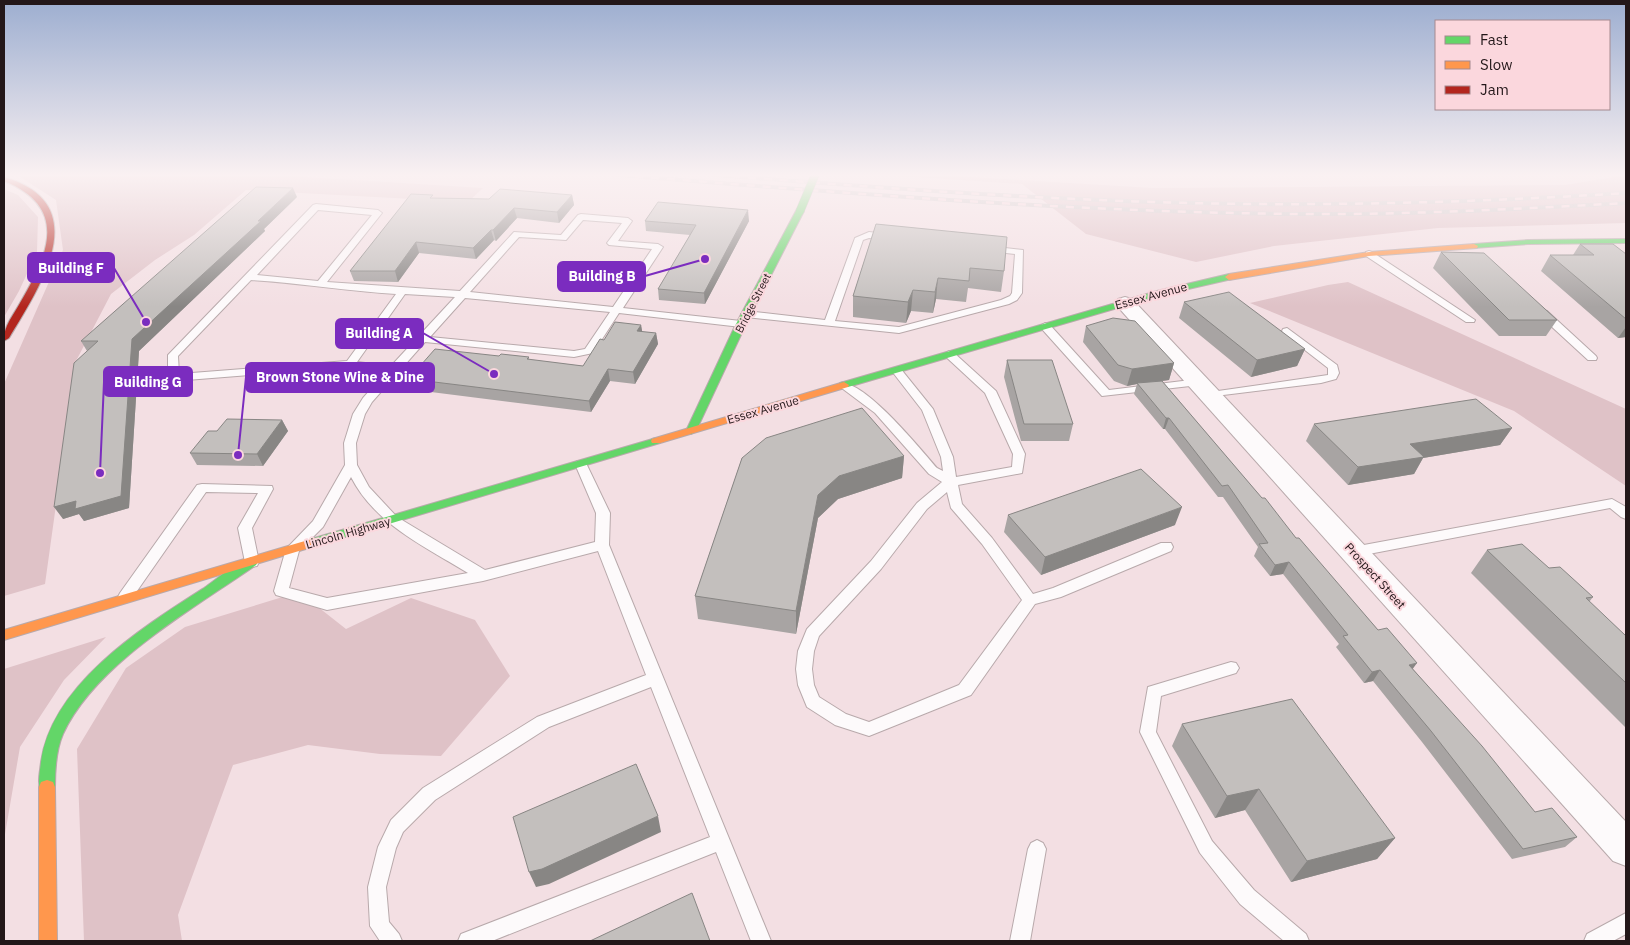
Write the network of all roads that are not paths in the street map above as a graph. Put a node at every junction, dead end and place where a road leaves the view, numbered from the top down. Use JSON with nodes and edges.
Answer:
{"nodes":[{"id":1,"x":50,"y":219,"type":"edge"},
{"id":2,"x":304,"y":219,"type":"edge"},
{"id":3,"x":374,"y":219,"type":"edge"},
{"id":4,"x":578,"y":219,"type":"edge"},
{"id":5,"x":610,"y":219,"type":"edge"},
{"id":6,"x":796,"y":219,"type":"edge"},
{"id":7,"x":1592,"y":240,"type":"junction"},
{"id":8,"x":1626,"y":241,"type":"edge"},
{"id":9,"x":1470,"y":245,"type":"junction"},
{"id":10,"x":1606,"y":250,"type":"edge"},
{"id":11,"x":1369,"y":254,"type":"junction"},
{"id":12,"x":1484,"y":258,"type":"edge"},
{"id":13,"x":249,"y":277,"type":"junction"},
{"id":14,"x":318,"y":285,"type":"junction"},
{"id":15,"x":402,"y":292,"type":"junction"},
{"id":16,"x":461,"y":294,"type":"junction"},
{"id":17,"x":1124,"y":303,"type":"junction"},
{"id":18,"x":1533,"y":304,"type":"edge"},
{"id":19,"x":619,"y":310,"type":"junction"},
{"id":20,"x":744,"y":319,"type":"junction"},
{"id":21,"x":1470,"y":320,"type":"dead end"},
{"id":22,"x":829,"y":324,"type":"junction"},
{"id":23,"x":1045,"y":326,"type":"junction"},
{"id":24,"x":1287,"y":331,"type":"dead end"},
{"id":25,"x":4,"y":338,"type":"edge"},
{"id":26,"x":422,"y":339,"type":"junction"},
{"id":27,"x":949,"y":354,"type":"junction"},
{"id":28,"x":1592,"y":358,"type":"dead end"},
{"id":29,"x":350,"y":364,"type":"junction"},
{"id":30,"x":394,"y":370,"type":"junction"},
{"id":31,"x":896,"y":370,"type":"junction"},
{"id":32,"x":845,"y":386,"type":"junction"},
{"id":33,"x":1205,"y":388,"type":"junction"},
{"id":34,"x":691,"y":431,"type":"junction"},
{"id":35,"x":581,"y":464,"type":"junction"},
{"id":36,"x":351,"y":465,"type":"junction"},
{"id":37,"x":951,"y":482,"type":"junction"},
{"id":38,"x":1626,"y":514,"type":"edge"},
{"id":39,"x":392,"y":520,"type":"junction"},
{"id":40,"x":602,"y":545,"type":"junction"},
{"id":41,"x":1166,"y":547,"type":"dead end"},
{"id":42,"x":293,"y":549,"type":"junction"},
{"id":43,"x":1353,"y":552,"type":"junction"},
{"id":44,"x":252,"y":562,"type":"junction"},
{"id":45,"x":483,"y":576,"type":"junction"},
{"id":46,"x":123,"y":599,"type":"junction"},
{"id":47,"x":1030,"y":600,"type":"junction"},
{"id":48,"x":4,"y":635,"type":"edge"},
{"id":49,"x":1231,"y":668,"type":"dead end"},
{"id":50,"x":656,"y":678,"type":"junction"},
{"id":51,"x":722,"y":841,"type":"junction"},
{"id":52,"x":1626,"y":848,"type":"edge"},
{"id":53,"x":1037,"y":849,"type":"dead end"},
{"id":54,"x":1626,"y":923,"type":"edge"},
{"id":55,"x":48,"y":941,"type":"edge"},
{"id":56,"x":392,"y":941,"type":"edge"},
{"id":57,"x":468,"y":941,"type":"edge"},
{"id":58,"x":761,"y":941,"type":"edge"},
{"id":59,"x":1020,"y":941,"type":"edge"},
{"id":60,"x":1300,"y":941,"type":"edge"},
{"id":61,"x":1594,"y":941,"type":"edge"}],
"edges":[{"from":1,"to":25,"type":"main road"},
{"from":2,"to":13,"type":"lane"},
{"from":3,"to":14,"type":"lane"},
{"from":4,"to":16,"type":"lane"},
{"from":5,"to":19,"type":"lane"},
{"from":6,"to":20,"type":"main road","name":"Bridge Street","bridge":true},
{"from":7,"to":8,"type":"main road","name":"Essex Avenue"},
{"from":7,"to":9,"type":"main road","name":"Essex Avenue"},
{"from":7,"to":10,"type":"lane"},
{"from":9,"to":11,"type":"main road","name":"Essex Avenue"},
{"from":9,"to":12,"type":"lane"},
{"from":11,"to":17,"type":"main road","name":"Essex Avenue"},
{"from":11,"to":21,"type":"lane"},
{"from":13,"to":14,"type":"lane"},
{"from":13,"to":29,"type":"lane"},
{"from":14,"to":15,"type":"lane"},
{"from":15,"to":16,"type":"lane"},
{"from":15,"to":29,"type":"lane"},
{"from":16,"to":19,"type":"lane"},
{"from":16,"to":26,"type":"lane"},
{"from":17,"to":23,"type":"main road","name":"Essex Avenue"},
{"from":17,"to":33,"type":"street","name":"Prospect Street"},
{"from":18,"to":28,"type":"lane"},
{"from":19,"to":20,"type":"lane"},
{"from":19,"to":26,"type":"lane"},
{"from":20,"to":22,"type":"lane"},
{"from":20,"to":34,"type":"main road","name":"Bridge Street"},
{"from":22,"to":22,"type":"lane"},
{"from":23,"to":27,"type":"main road","name":"Essex Avenue"},
{"from":23,"to":33,"type":"lane"},
{"from":24,"to":33,"type":"lane"},
{"from":26,"to":30,"type":"lane"},
{"from":27,"to":31,"type":"main road","name":"Essex Avenue"},
{"from":27,"to":37,"type":"lane"},
{"from":29,"to":30,"type":"lane"},
{"from":30,"to":36,"type":"lane"},
{"from":31,"to":32,"type":"main road","name":"Essex Avenue"},
{"from":31,"to":37,"type":"lane"},
{"from":32,"to":34,"type":"main road","name":"Essex Avenue"},
{"from":32,"to":37,"type":"lane"},
{"from":33,"to":43,"type":"street","name":"Prospect Street"},
{"from":34,"to":35,"type":"main road","name":"Lincoln Highway"},
{"from":35,"to":39,"type":"main road","name":"Lincoln Highway"},
{"from":35,"to":40,"type":"lane"},
{"from":36,"to":39,"type":"lane"},
{"from":36,"to":42,"type":"lane"},
{"from":37,"to":47,"type":"lane"},
{"from":37,"to":47,"type":"lane"},
{"from":38,"to":43,"type":"lane"},
{"from":39,"to":42,"type":"main road","name":"Lincoln Highway"},
{"from":39,"to":45,"type":"lane"},
{"from":40,"to":45,"type":"lane"},
{"from":40,"to":50,"type":"lane"},
{"from":41,"to":47,"type":"lane"},
{"from":42,"to":44,"type":"main road","name":"Lincoln Highway"},
{"from":42,"to":45,"type":"lane"},
{"from":43,"to":52,"type":"street","name":"Prospect Street"},
{"from":44,"to":46,"type":"main road","name":"Lincoln Highway"},
{"from":44,"to":46,"type":"lane"},
{"from":44,"to":55,"type":"main road"},
{"from":46,"to":48,"type":"main road","name":"Lincoln Highway"},
{"from":49,"to":60,"type":"lane"},
{"from":50,"to":51,"type":"lane"},
{"from":50,"to":56,"type":"lane"},
{"from":51,"to":57,"type":"lane"},
{"from":51,"to":58,"type":"lane"},
{"from":53,"to":59,"type":"lane"},
{"from":54,"to":61,"type":"lane"}]}
